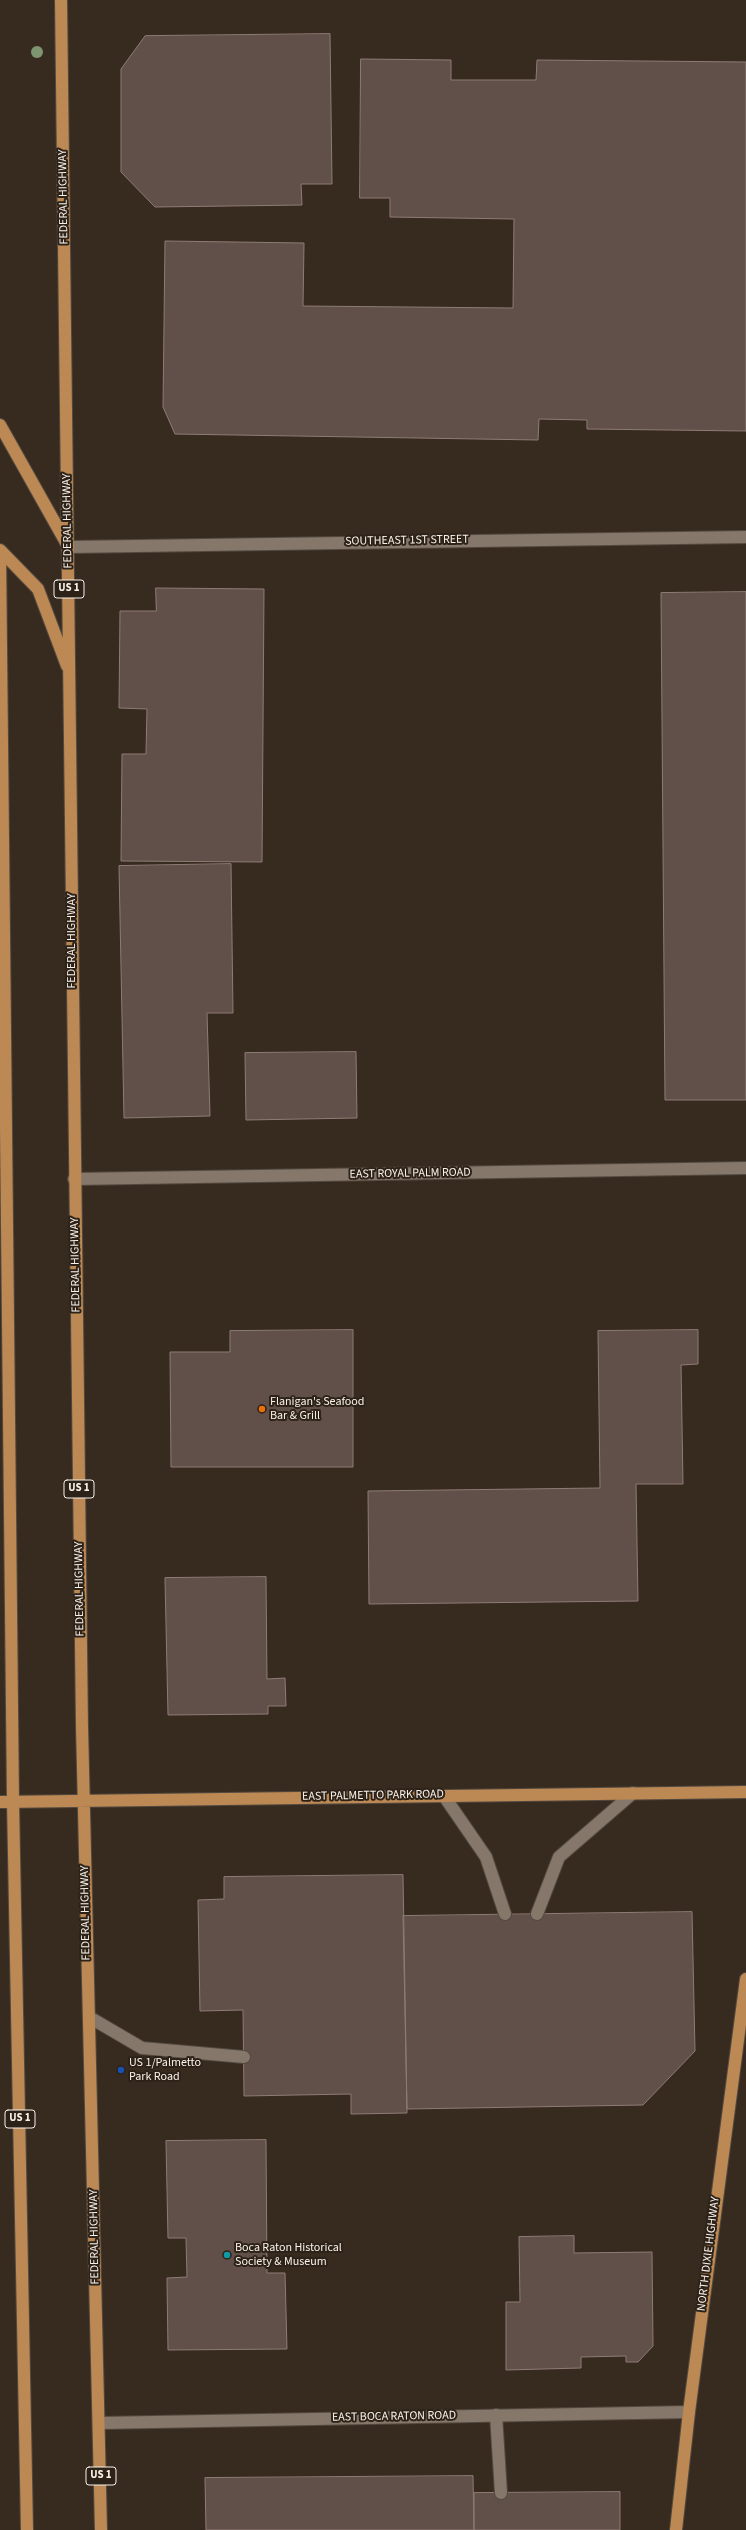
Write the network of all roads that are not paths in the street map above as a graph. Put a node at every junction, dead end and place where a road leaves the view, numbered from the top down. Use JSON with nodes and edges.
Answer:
{"nodes":[{"id":1,"x":61,"y":0,"type":"edge"},
{"id":2,"x":0,"y":425,"type":"edge"},
{"id":3,"x":746,"y":536,"type":"edge"},
{"id":4,"x":69,"y":547,"type":"junction"},
{"id":5,"x":0,"y":550,"type":"edge"},
{"id":6,"x":70,"y":675,"type":"junction"},
{"id":7,"x":746,"y":1168,"type":"edge"},
{"id":8,"x":3,"y":1173,"type":"edge"},
{"id":9,"x":74,"y":1179,"type":"junction"},
{"id":10,"x":746,"y":1792,"type":"edge"},
{"id":11,"x":633,"y":1793,"type":"junction"},
{"id":12,"x":444,"y":1796,"type":"junction"},
{"id":13,"x":84,"y":1800,"type":"junction"},
{"id":14,"x":0,"y":1802,"type":"edge"},
{"id":15,"x":13,"y":1802,"type":"junction"},
{"id":16,"x":505,"y":1914,"type":"dead end"},
{"id":17,"x":536,"y":1914,"type":"dead end"},
{"id":18,"x":746,"y":1979,"type":"edge"},
{"id":19,"x":89,"y":2017,"type":"junction"},
{"id":20,"x":244,"y":2057,"type":"dead end"},
{"id":21,"x":689,"y":2412,"type":"junction"},
{"id":22,"x":496,"y":2415,"type":"junction"},
{"id":23,"x":100,"y":2423,"type":"junction"},
{"id":24,"x":501,"y":2493,"type":"dead end"},
{"id":25,"x":27,"y":2530,"type":"edge"},
{"id":26,"x":101,"y":2530,"type":"edge"},
{"id":27,"x":676,"y":2530,"type":"edge"}],
"edges":[{"from":1,"to":4,"type":"main road","name":"FEDERAL HIGHWAY","number":"US 1"},
{"from":2,"to":4,"type":"main road"},
{"from":3,"to":4,"type":"street","name":"SOUTHEAST 1ST STREET"},
{"from":4,"to":6,"type":"main road","name":"FEDERAL HIGHWAY","number":"US 1"},
{"from":5,"to":6,"type":"main road"},
{"from":5,"to":8,"type":"main road","number":"US 1"},
{"from":6,"to":9,"type":"main road","name":"FEDERAL HIGHWAY","number":"US 1"},
{"from":7,"to":9,"type":"street","name":"EAST ROYAL PALM ROAD"},
{"from":8,"to":15,"type":"main road","number":"US 1"},
{"from":9,"to":13,"type":"main road","name":"FEDERAL HIGHWAY","number":"US 1"},
{"from":10,"to":11,"type":"main road","name":"EAST PALMETTO PARK ROAD"},
{"from":11,"to":12,"type":"main road","name":"EAST PALMETTO PARK ROAD"},
{"from":11,"to":17,"type":"street"},
{"from":12,"to":13,"type":"main road","name":"EAST PALMETTO PARK ROAD"},
{"from":12,"to":16,"type":"street"},
{"from":13,"to":15,"type":"main road","name":"EAST PALMETTO PARK ROAD"},
{"from":13,"to":19,"type":"main road","name":"FEDERAL HIGHWAY","number":"US 1"},
{"from":14,"to":15,"type":"main road","name":"EAST PALMETTO PARK ROAD"},
{"from":15,"to":25,"type":"main road","number":"US 1"},
{"from":18,"to":21,"type":"main road","name":"NORTH DIXIE HIGHWAY"},
{"from":19,"to":20,"type":"street"},
{"from":19,"to":23,"type":"main road","name":"FEDERAL HIGHWAY","number":"US 1"},
{"from":21,"to":22,"type":"street","name":"EAST BOCA RATON ROAD"},
{"from":21,"to":27,"type":"main road","name":"NORTH DIXIE HIGHWAY"},
{"from":22,"to":23,"type":"street","name":"EAST BOCA RATON ROAD"},
{"from":22,"to":24,"type":"street"},
{"from":23,"to":26,"type":"main road","name":"FEDERAL HIGHWAY","number":"US 1"}]}
